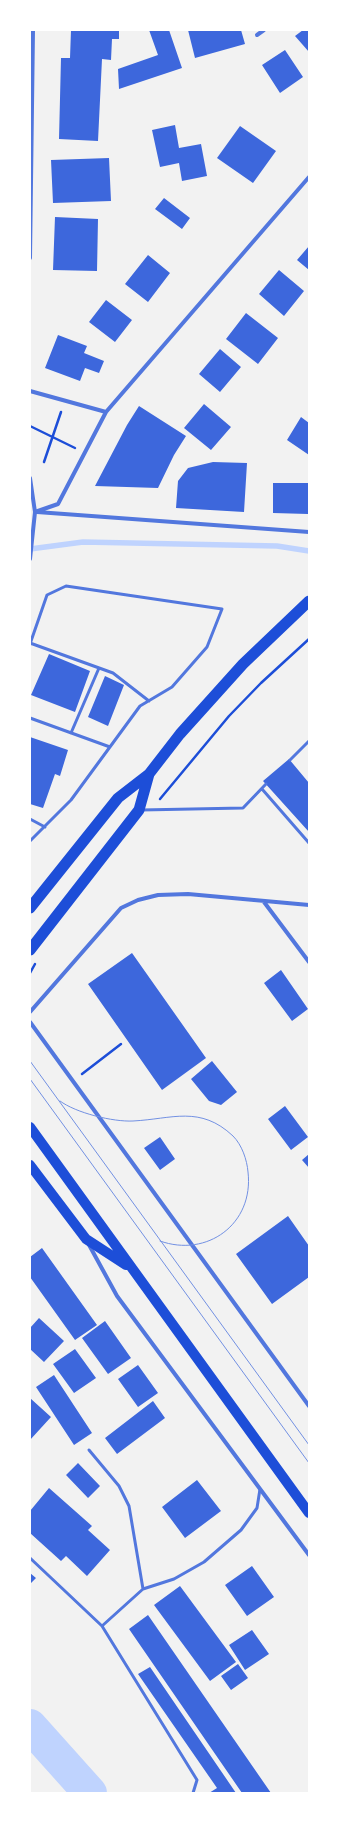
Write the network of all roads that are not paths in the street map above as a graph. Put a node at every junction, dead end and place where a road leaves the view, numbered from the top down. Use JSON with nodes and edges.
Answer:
{"nodes":[{"id":1,"x":33,"y":30,"type":"edge"},
{"id":2,"x":264,"y":30,"type":"edge"},
{"id":3,"x":257,"y":35,"type":"dead end"},
{"id":4,"x":309,"y":177,"type":"edge"},
{"id":5,"x":30,"y":258,"type":"edge"},
{"id":6,"x":30,"y":391,"type":"edge"},
{"id":7,"x":106,"y":412,"type":"junction"},
{"id":8,"x":30,"y":478,"type":"edge"},
{"id":9,"x":35,"y":512,"type":"junction"},
{"id":10,"x":308,"y":532,"type":"edge"},
{"id":11,"x":31,"y":558,"type":"edge"},
{"id":12,"x":309,"y":601,"type":"edge"},
{"id":13,"x":30,"y":643,"type":"edge"},
{"id":14,"x":99,"y":668,"type":"junction"},
{"id":15,"x":149,"y":701,"type":"junction"},
{"id":16,"x":30,"y":718,"type":"edge"},
{"id":17,"x":71,"y":733,"type":"junction"},
{"id":18,"x":309,"y":741,"type":"edge"},
{"id":19,"x":110,"y":747,"type":"junction"},
{"id":20,"x":290,"y":760,"type":"dead end"},
{"id":21,"x":149,"y":774,"type":"junction"},
{"id":22,"x":266,"y":784,"type":"dead end"},
{"id":23,"x":262,"y":789,"type":"junction"},
{"id":24,"x":139,"y":810,"type":"junction"},
{"id":25,"x":30,"y":819,"type":"edge"},
{"id":26,"x":44,"y":827,"type":"junction"},
{"id":27,"x":30,"y":842,"type":"edge"},
{"id":28,"x":309,"y":843,"type":"edge"},
{"id":29,"x":264,"y":902,"type":"junction"},
{"id":30,"x":309,"y":904,"type":"edge"},
{"id":31,"x":31,"y":905,"type":"edge"},
{"id":32,"x":30,"y":950,"type":"edge"},
{"id":33,"x":309,"y":962,"type":"edge"},
{"id":34,"x":30,"y":1012,"type":"edge"},
{"id":35,"x":30,"y":1022,"type":"edge"},
{"id":36,"x":30,"y":1127,"type":"edge"},
{"id":37,"x":30,"y":1165,"type":"edge"},
{"id":38,"x":86,"y":1239,"type":"junction"},
{"id":39,"x":131,"y":1268,"type":"junction"},
{"id":40,"x":309,"y":1406,"type":"edge"},
{"id":41,"x":89,"y":1450,"type":"dead end"},
{"id":42,"x":260,"y":1489,"type":"junction"},
{"id":43,"x":309,"y":1513,"type":"edge"},
{"id":44,"x":309,"y":1555,"type":"edge"},
{"id":45,"x":30,"y":1558,"type":"edge"},
{"id":46,"x":143,"y":1589,"type":"junction"},
{"id":47,"x":102,"y":1626,"type":"junction"},
{"id":48,"x":193,"y":1793,"type":"edge"}],
"edges":[{"from":1,"to":5,"type":"street"},
{"from":2,"to":3,"type":"street"},
{"from":4,"to":7,"type":"street"},
{"from":6,"to":7,"type":"street"},
{"from":7,"to":9,"type":"street"},
{"from":8,"to":9,"type":"street"},
{"from":9,"to":10,"type":"street"},
{"from":9,"to":11,"type":"street"},
{"from":12,"to":21,"type":"highway"},
{"from":13,"to":14,"type":"lane"},
{"from":13,"to":15,"type":"lane"},
{"from":14,"to":15,"type":"lane"},
{"from":14,"to":17,"type":"lane"},
{"from":15,"to":19,"type":"lane"},
{"from":16,"to":17,"type":"lane"},
{"from":17,"to":19,"type":"lane"},
{"from":18,"to":20,"type":"lane"},
{"from":19,"to":26,"type":"lane"},
{"from":21,"to":24,"type":"highway"},
{"from":21,"to":31,"type":"highway"},
{"from":22,"to":23,"type":"lane"},
{"from":23,"to":24,"type":"lane"},
{"from":23,"to":28,"type":"lane"},
{"from":24,"to":32,"type":"highway"},
{"from":25,"to":26,"type":"lane"},
{"from":26,"to":27,"type":"lane"},
{"from":29,"to":30,"type":"street"},
{"from":29,"to":33,"type":"street"},
{"from":29,"to":34,"type":"street"},
{"from":35,"to":40,"type":"street"},
{"from":36,"to":39,"type":"main road"},
{"from":37,"to":38,"type":"main road"},
{"from":38,"to":39,"type":"main road"},
{"from":38,"to":42,"type":"street"},
{"from":39,"to":43,"type":"main road"},
{"from":41,"to":46,"type":"lane"},
{"from":42,"to":44,"type":"street"},
{"from":42,"to":46,"type":"lane"},
{"from":45,"to":47,"type":"lane"},
{"from":46,"to":47,"type":"lane"},
{"from":47,"to":48,"type":"lane"}]}
